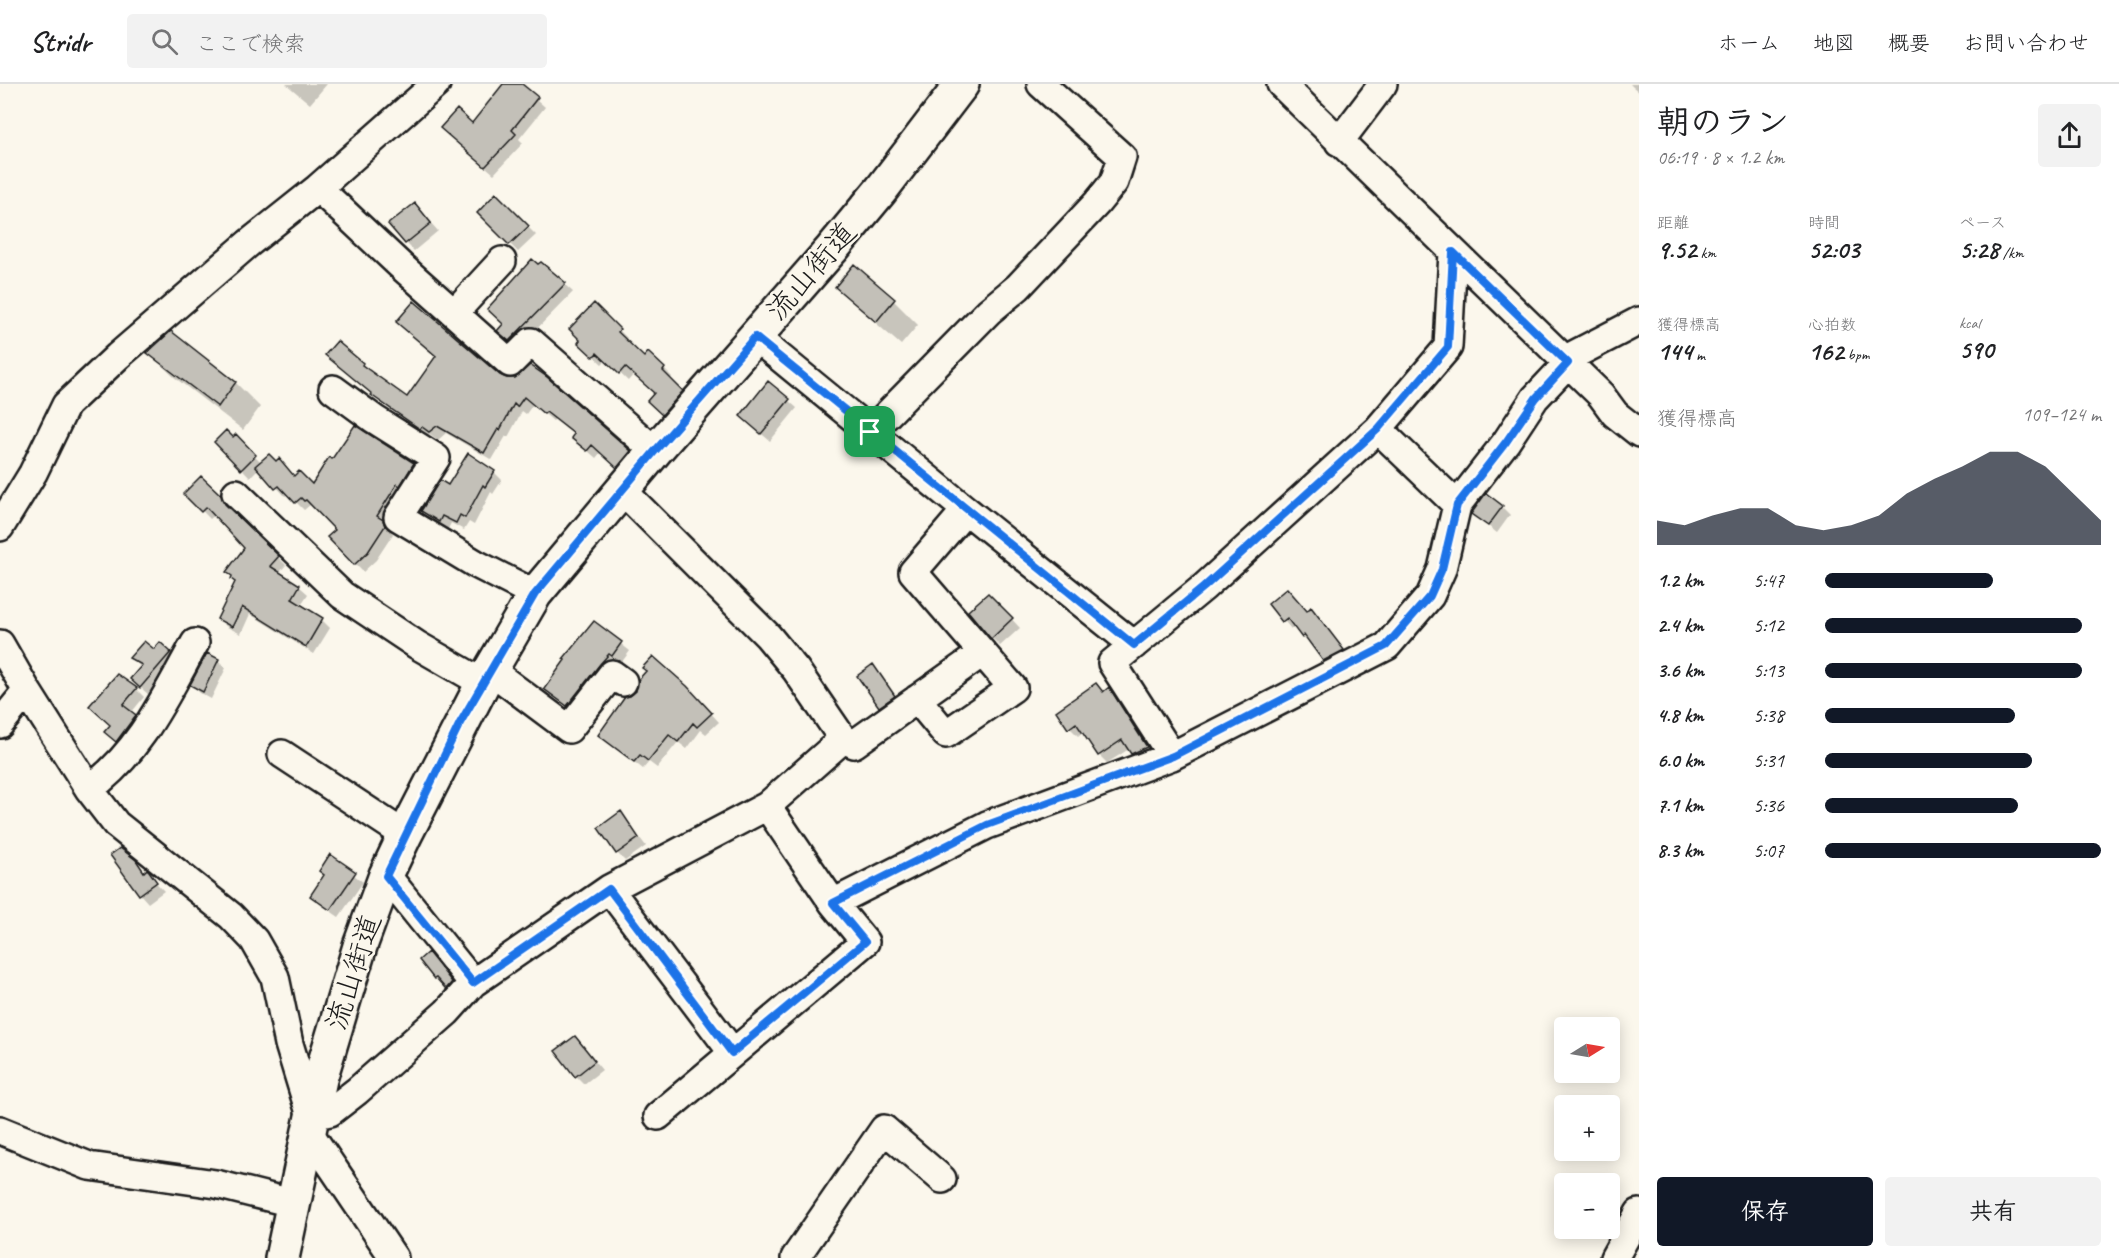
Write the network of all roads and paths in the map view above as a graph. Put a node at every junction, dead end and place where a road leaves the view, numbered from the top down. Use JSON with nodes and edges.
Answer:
{"nodes":[{"id":1,"x":436,"y":84,"type":"edge"},
{"id":2,"x":962,"y":84,"type":"edge"},
{"id":3,"x":1041,"y":84,"type":"edge"},
{"id":4,"x":1281,"y":84,"type":"edge"},
{"id":5,"x":1383,"y":84,"type":"edge"},
{"id":6,"x":1339,"y":142,"type":"junction"},
{"id":7,"x":318,"y":188,"type":"junction"},
{"id":8,"x":1453,"y":252,"type":"junction"},
{"id":9,"x":502,"y":261,"type":"dead end"},
{"id":10,"x":454,"y":313,"type":"junction"},
{"id":11,"x":1639,"y":321,"type":"edge"},
{"id":12,"x":755,"y":337,"type":"junction"},
{"id":13,"x":1566,"y":362,"type":"junction"},
{"id":14,"x":333,"y":389,"type":"dead end"},
{"id":15,"x":1378,"y":429,"type":"junction"},
{"id":16,"x":870,"y":432,"type":"junction"},
{"id":17,"x":1639,"y":433,"type":"edge"},
{"id":18,"x":655,"y":451,"type":"junction"},
{"id":19,"x":622,"y":490,"type":"junction"},
{"id":20,"x":236,"y":493,"type":"dead end"},
{"id":21,"x":1457,"y":505,"type":"junction"},
{"id":22,"x":966,"y":510,"type":"junction"},
{"id":23,"x":0,"y":527,"type":"edge"},
{"id":24,"x":535,"y":594,"type":"junction"},
{"id":25,"x":195,"y":643,"type":"dead end"},
{"id":26,"x":0,"y":644,"type":"edge"},
{"id":27,"x":1134,"y":645,"type":"junction"},
{"id":28,"x":982,"y":653,"type":"junction"},
{"id":29,"x":486,"y":676,"type":"junction"},
{"id":30,"x":623,"y":682,"type":"dead end"},
{"id":31,"x":27,"y":691,"type":"junction"},
{"id":32,"x":917,"y":699,"type":"junction"},
{"id":33,"x":0,"y":724,"type":"edge"},
{"id":34,"x":843,"y":739,"type":"junction"},
{"id":35,"x":282,"y":754,"type":"dead end"},
{"id":36,"x":1173,"y":756,"type":"junction"},
{"id":37,"x":89,"y":789,"type":"junction"},
{"id":38,"x":767,"y":806,"type":"junction"},
{"id":39,"x":405,"y":835,"type":"junction"},
{"id":40,"x":386,"y":876,"type":"junction"},
{"id":41,"x":609,"y":889,"type":"junction"},
{"id":42,"x":833,"y":903,"type":"junction"},
{"id":43,"x":473,"y":983,"type":"junction"},
{"id":44,"x":732,"y":1053,"type":"junction"},
{"id":45,"x":658,"y":1116,"type":"dead end"},
{"id":46,"x":309,"y":1124,"type":"junction"},
{"id":47,"x":0,"y":1130,"type":"edge"},
{"id":48,"x":942,"y":1179,"type":"dead end"},
{"id":49,"x":292,"y":1203,"type":"junction"},
{"id":50,"x":1639,"y":1213,"type":"edge"},
{"id":51,"x":282,"y":1258,"type":"edge"},
{"id":52,"x":394,"y":1258,"type":"edge"},
{"id":53,"x":795,"y":1258,"type":"edge"},
{"id":54,"x":1614,"y":1258,"type":"edge"}],
"edges":[{"from":1,"to":7,"type":"street"},
{"from":2,"to":12,"type":"main road","name":"流山街道"},
{"from":3,"to":16,"type":"street"},
{"from":4,"to":6,"type":"street"},
{"from":5,"to":6,"type":"street"},
{"from":6,"to":8,"type":"street"},
{"from":7,"to":10,"type":"street"},
{"from":7,"to":23,"type":"street"},
{"from":8,"to":13,"type":"street"},
{"from":8,"to":15,"type":"street"},
{"from":9,"to":10,"type":"street"},
{"from":10,"to":18,"type":"street"},
{"from":11,"to":13,"type":"street"},
{"from":12,"to":16,"type":"street"},
{"from":12,"to":18,"type":"main road","name":"流山街道"},
{"from":13,"to":17,"type":"street"},
{"from":13,"to":21,"type":"street"},
{"from":14,"to":24,"type":"street"},
{"from":15,"to":21,"type":"street"},
{"from":15,"to":27,"type":"street"},
{"from":16,"to":22,"type":"street"},
{"from":18,"to":19,"type":"main road","name":"流山街道"},
{"from":19,"to":24,"type":"main road","name":"流山街道"},
{"from":19,"to":34,"type":"street"},
{"from":20,"to":29,"type":"street"},
{"from":21,"to":36,"type":"street"},
{"from":22,"to":27,"type":"street"},
{"from":22,"to":28,"type":"street"},
{"from":24,"to":29,"type":"main road","name":"流山街道"},
{"from":25,"to":37,"type":"street"},
{"from":26,"to":31,"type":"street"},
{"from":27,"to":36,"type":"street"},
{"from":28,"to":32,"type":"street"},
{"from":28,"to":32,"type":"street"},
{"from":29,"to":30,"type":"street"},
{"from":29,"to":39,"type":"main road","name":"流山街道"},
{"from":31,"to":33,"type":"street"},
{"from":31,"to":37,"type":"street"},
{"from":32,"to":34,"type":"street"},
{"from":34,"to":38,"type":"street"},
{"from":35,"to":39,"type":"street"},
{"from":36,"to":42,"type":"street"},
{"from":37,"to":46,"type":"street"},
{"from":38,"to":41,"type":"street"},
{"from":38,"to":42,"type":"street"},
{"from":39,"to":40,"type":"main road","name":"流山街道"},
{"from":40,"to":43,"type":"street"},
{"from":40,"to":46,"type":"main road","name":"流山街道"},
{"from":41,"to":43,"type":"street"},
{"from":41,"to":44,"type":"street"},
{"from":42,"to":44,"type":"street"},
{"from":43,"to":46,"type":"street"},
{"from":44,"to":45,"type":"street"},
{"from":46,"to":49,"type":"main road","name":"流山街道"},
{"from":46,"to":52,"type":"street"},
{"from":47,"to":49,"type":"street"},
{"from":48,"to":53,"type":"street"},
{"from":49,"to":51,"type":"main road","name":"流山街道"},
{"from":50,"to":54,"type":"street"}]}
